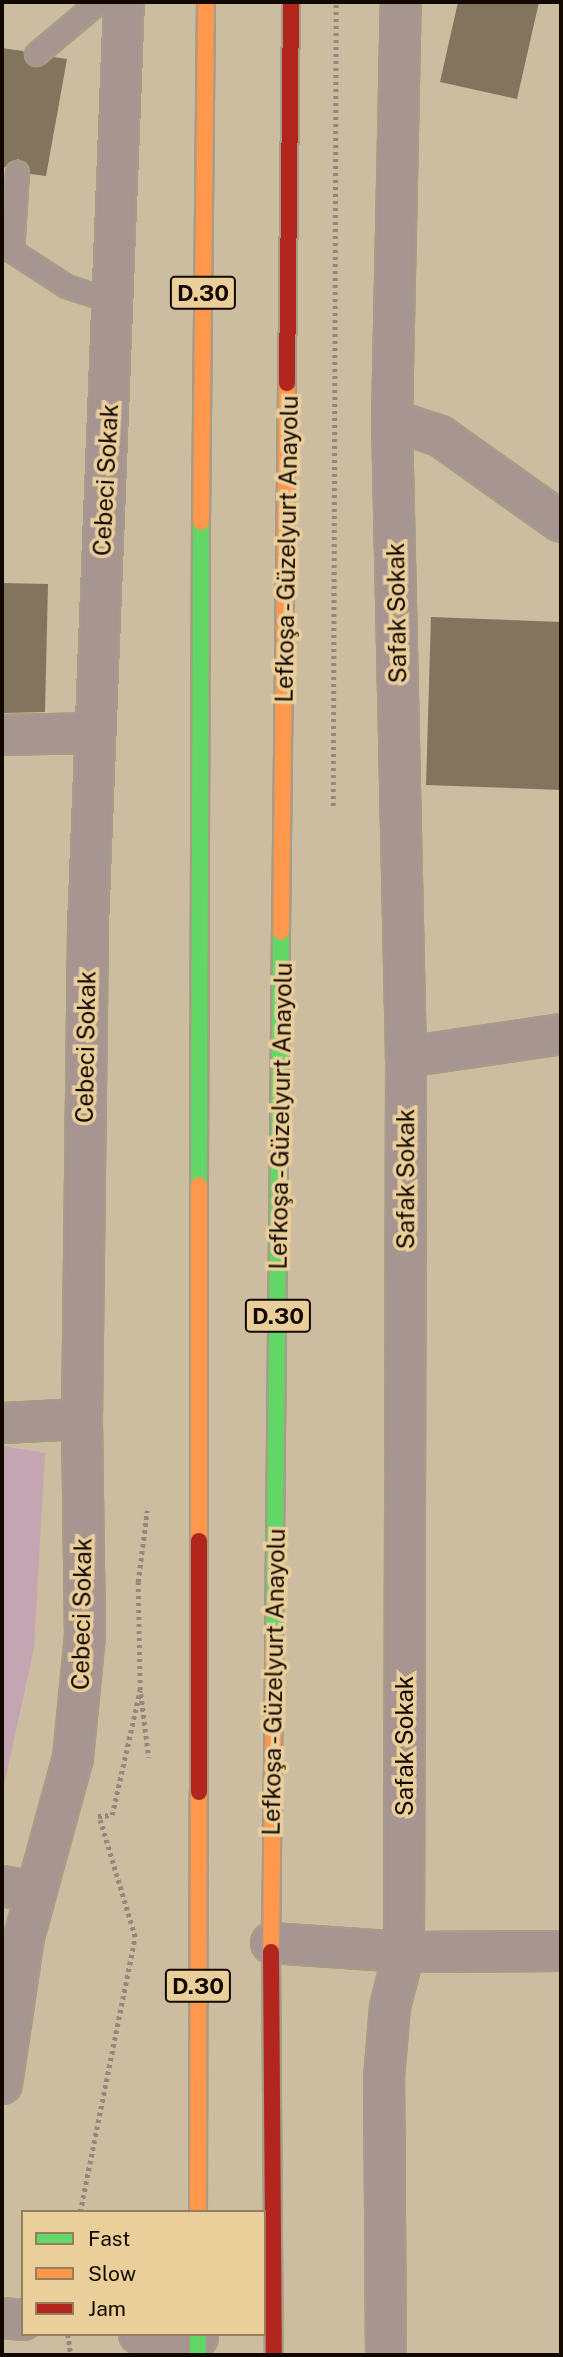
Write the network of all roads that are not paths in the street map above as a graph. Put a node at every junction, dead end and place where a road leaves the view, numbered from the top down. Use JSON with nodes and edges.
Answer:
{"nodes":[{"id":1,"x":98,"y":2,"type":"edge"},
{"id":2,"x":124,"y":2,"type":"edge"},
{"id":3,"x":206,"y":2,"type":"edge"},
{"id":4,"x":291,"y":2,"type":"edge"},
{"id":5,"x":401,"y":2,"type":"edge"},
{"id":6,"x":36,"y":54,"type":"dead end"},
{"id":7,"x":17,"y":172,"type":"dead end"},
{"id":8,"x":112,"y":301,"type":"junction"},
{"id":9,"x":392,"y":419,"type":"junction"},
{"id":10,"x":561,"y":522,"type":"edge"},
{"id":11,"x":94,"y":733,"type":"junction"},
{"id":12,"x":2,"y":735,"type":"edge"},
{"id":13,"x":561,"y":1034,"type":"edge"},
{"id":14,"x":406,"y":1057,"type":"junction"},
{"id":15,"x":82,"y":1419,"type":"junction"},
{"id":16,"x":2,"y":1423,"type":"edge"},
{"id":17,"x":18,"y":1889,"type":"edge"},
{"id":18,"x":271,"y":1944,"type":"junction"},
{"id":19,"x":561,"y":1951,"type":"edge"},
{"id":20,"x":404,"y":1952,"type":"junction"},
{"id":21,"x":2,"y":2084,"type":"edge"},
{"id":22,"x":198,"y":2210,"type":"edge"},
{"id":23,"x":2,"y":2318,"type":"edge"},
{"id":24,"x":21,"y":2320,"type":"edge"},
{"id":25,"x":154,"y":2336,"type":"edge"},
{"id":26,"x":198,"y":2342,"type":"edge"},
{"id":27,"x":274,"y":2355,"type":"edge"},
{"id":28,"x":386,"y":2355,"type":"edge"}],
"edges":[{"from":1,"to":6,"type":"lane"},
{"from":2,"to":8,"type":"street","name":"Cebeci Sokak"},
{"from":3,"to":22,"type":"highway","number":"D.30"},
{"from":4,"to":18,"type":"highway","name":"Lefkoşa - Güzelyurt Anayolu","number":"D.30"},
{"from":5,"to":9,"type":"street","name":"Safak Sokak"},
{"from":7,"to":8,"type":"lane"},
{"from":8,"to":11,"type":"street","name":"Cebeci Sokak"},
{"from":9,"to":10,"type":"street"},
{"from":9,"to":14,"type":"street","name":"Safak Sokak"},
{"from":11,"to":12,"type":"street"},
{"from":11,"to":15,"type":"street","name":"Cebeci Sokak"},
{"from":13,"to":14,"type":"street"},
{"from":14,"to":20,"type":"street","name":"Safak Sokak"},
{"from":15,"to":16,"type":"street"},
{"from":15,"to":17,"type":"street","name":"Cebeci Sokak"},
{"from":17,"to":21,"type":"street","name":"Cebeci Sokak"},
{"from":18,"to":20,"type":"street"},
{"from":18,"to":27,"type":"highway","name":"Lefkoşa - Güzelyurt Anayolu","number":"D.30"},
{"from":19,"to":20,"type":"street"},
{"from":20,"to":28,"type":"street","name":"Safak Sokak"},
{"from":23,"to":24,"type":"street"},
{"from":25,"to":26,"type":"street"}]}
